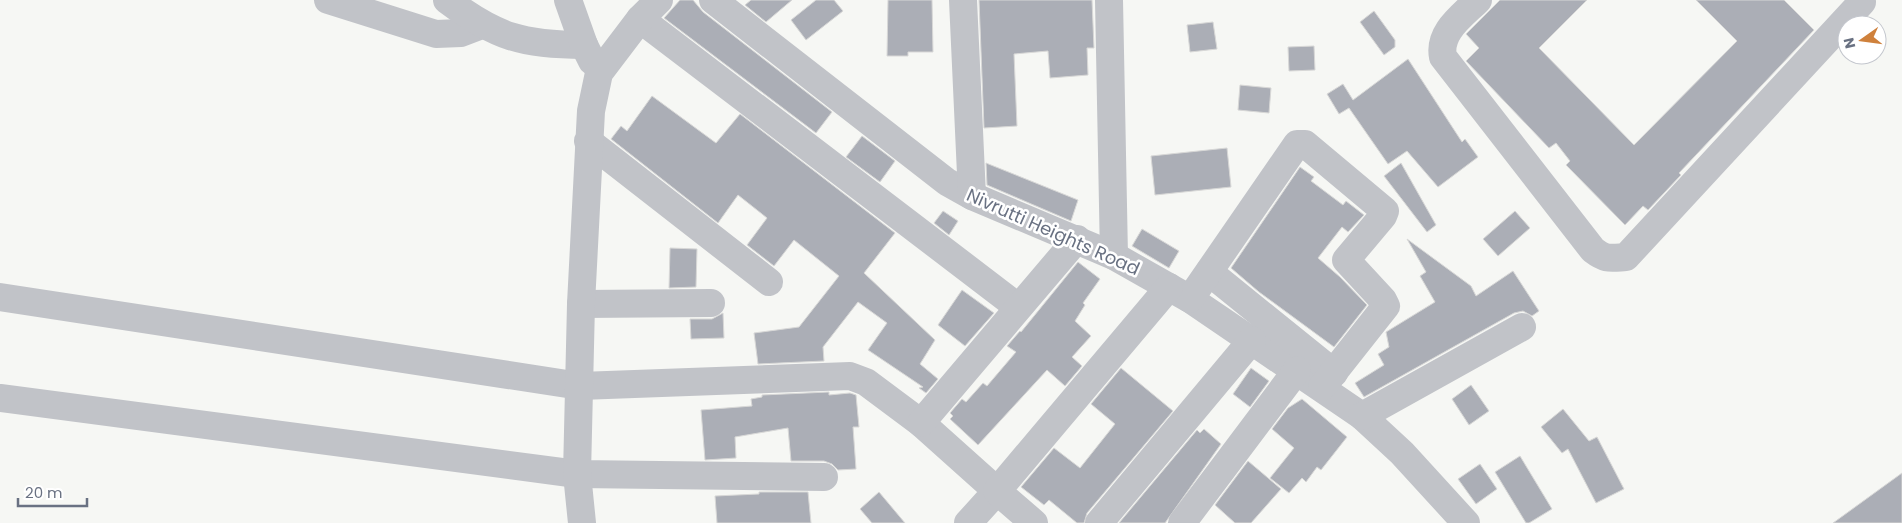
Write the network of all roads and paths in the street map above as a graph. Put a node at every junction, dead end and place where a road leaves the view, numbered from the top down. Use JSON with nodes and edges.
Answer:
{"nodes":[{"id":1,"x":328,"y":0,"type":"edge"},
{"id":2,"x":447,"y":0,"type":"edge"},
{"id":3,"x":568,"y":0,"type":"edge"},
{"id":4,"x":660,"y":0,"type":"edge"},
{"id":5,"x":714,"y":0,"type":"edge"},
{"id":6,"x":963,"y":0,"type":"edge"},
{"id":7,"x":1109,"y":0,"type":"edge"},
{"id":8,"x":1478,"y":0,"type":"edge"},
{"id":9,"x":1862,"y":0,"type":"edge"},
{"id":10,"x":640,"y":19,"type":"junction"},
{"id":11,"x":482,"y":25,"type":"junction"},
{"id":12,"x":584,"y":45,"type":"junction"},
{"id":13,"x":599,"y":73,"type":"junction"},
{"id":14,"x":588,"y":141,"type":"junction"},
{"id":15,"x":972,"y":196,"type":"junction"},
{"id":16,"x":1077,"y":239,"type":"junction"},
{"id":17,"x":1114,"y":256,"type":"junction"},
{"id":18,"x":1209,"y":272,"type":"junction"},
{"id":19,"x":769,"y":282,"type":"dead end"},
{"id":20,"x":1179,"y":293,"type":"junction"},
{"id":21,"x":0,"y":297,"type":"edge"},
{"id":22,"x":581,"y":304,"type":"junction"},
{"id":23,"x":711,"y":304,"type":"dead end"},
{"id":24,"x":1018,"y":307,"type":"junction"},
{"id":25,"x":1522,"y":328,"type":"dead end"},
{"id":26,"x":1252,"y":340,"type":"junction"},
{"id":27,"x":1297,"y":370,"type":"junction"},
{"id":28,"x":1328,"y":380,"type":"junction"},
{"id":29,"x":580,"y":386,"type":"junction"},
{"id":30,"x":0,"y":398,"type":"edge"},
{"id":31,"x":1362,"y":416,"type":"junction"},
{"id":32,"x":921,"y":424,"type":"junction"},
{"id":33,"x":577,"y":474,"type":"junction"},
{"id":34,"x":824,"y":477,"type":"dead end"},
{"id":35,"x":997,"y":491,"type":"junction"},
{"id":36,"x":582,"y":523,"type":"edge"},
{"id":37,"x":968,"y":523,"type":"edge"},
{"id":38,"x":1034,"y":523,"type":"edge"},
{"id":39,"x":1099,"y":523,"type":"edge"},
{"id":40,"x":1182,"y":523,"type":"edge"},
{"id":41,"x":1466,"y":523,"type":"edge"}],
"edges":[{"from":1,"to":11,"type":"street"},
{"from":2,"to":11,"type":"street"},
{"from":3,"to":12,"type":"street"},
{"from":4,"to":10,"type":"street"},
{"from":5,"to":15,"type":"street","name":"Nivrutti Heights Road"},
{"from":6,"to":15,"type":"street"},
{"from":7,"to":17,"type":"street"},
{"from":8,"to":9,"type":"street"},
{"from":10,"to":13,"type":"street"},
{"from":10,"to":24,"type":"street"},
{"from":11,"to":12,"type":"street"},
{"from":12,"to":13,"type":"street"},
{"from":13,"to":14,"type":"street"},
{"from":14,"to":19,"type":"street"},
{"from":14,"to":22,"type":"street"},
{"from":15,"to":16,"type":"street","name":"Nivrutti Heights Road"},
{"from":16,"to":17,"type":"street","name":"Nivrutti Heights Road"},
{"from":16,"to":24,"type":"street"},
{"from":17,"to":20,"type":"street","name":"Nivrutti Heights Road"},
{"from":18,"to":20,"type":"street"},
{"from":18,"to":28,"type":"street"},
{"from":18,"to":28,"type":"street"},
{"from":20,"to":26,"type":"street","name":"Nivrutti Heights Road"},
{"from":20,"to":35,"type":"street"},
{"from":21,"to":29,"type":"street"},
{"from":22,"to":23,"type":"street"},
{"from":22,"to":29,"type":"street"},
{"from":24,"to":32,"type":"street"},
{"from":25,"to":31,"type":"street"},
{"from":26,"to":27,"type":"street","name":"Nivrutti Heights Road"},
{"from":26,"to":39,"type":"street"},
{"from":27,"to":28,"type":"street","name":"Nivrutti Heights Road"},
{"from":27,"to":40,"type":"street"},
{"from":28,"to":31,"type":"street"},
{"from":29,"to":32,"type":"street"},
{"from":29,"to":33,"type":"street"},
{"from":30,"to":33,"type":"street"},
{"from":31,"to":41,"type":"street"},
{"from":32,"to":35,"type":"street"},
{"from":33,"to":34,"type":"street"},
{"from":33,"to":36,"type":"street"},
{"from":35,"to":37,"type":"street"},
{"from":35,"to":38,"type":"street"}]}
